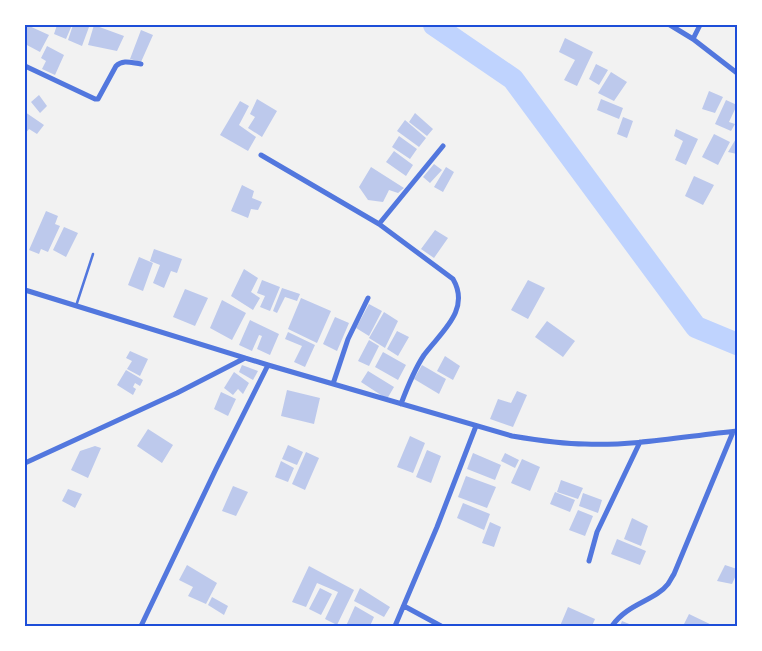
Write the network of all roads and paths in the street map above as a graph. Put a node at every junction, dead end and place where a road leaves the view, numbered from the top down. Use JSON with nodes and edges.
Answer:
{"nodes":[{"id":1,"x":670,"y":25,"type":"edge"},
{"id":2,"x":700,"y":25,"type":"edge"},
{"id":3,"x":693,"y":39,"type":"junction"},
{"id":4,"x":141,"y":64,"type":"dead end"},
{"id":5,"x":25,"y":66,"type":"edge"},
{"id":6,"x":737,"y":73,"type":"edge"},
{"id":7,"x":443,"y":146,"type":"dead end"},
{"id":8,"x":261,"y":155,"type":"dead end"},
{"id":9,"x":379,"y":224,"type":"junction"},
{"id":10,"x":93,"y":254,"type":"dead end"},
{"id":11,"x":25,"y":290,"type":"edge"},
{"id":12,"x":368,"y":298,"type":"dead end"},
{"id":13,"x":76,"y":306,"type":"junction"},
{"id":14,"x":245,"y":358,"type":"junction"},
{"id":15,"x":268,"y":365,"type":"junction"},
{"id":16,"x":333,"y":384,"type":"junction"},
{"id":17,"x":400,"y":404,"type":"junction"},
{"id":18,"x":476,"y":426,"type":"junction"},
{"id":19,"x":735,"y":432,"type":"edge"},
{"id":20,"x":640,"y":442,"type":"junction"},
{"id":21,"x":25,"y":463,"type":"edge"},
{"id":22,"x":589,"y":561,"type":"dead end"},
{"id":23,"x":404,"y":606,"type":"junction"},
{"id":24,"x":141,"y":626,"type":"edge"},
{"id":25,"x":395,"y":626,"type":"edge"},
{"id":26,"x":441,"y":626,"type":"edge"},
{"id":27,"x":612,"y":626,"type":"edge"}],
"edges":[{"from":1,"to":3,"type":"street"},
{"from":2,"to":3,"type":"street"},
{"from":3,"to":6,"type":"street"},
{"from":4,"to":5,"type":"street"},
{"from":7,"to":9,"type":"street"},
{"from":8,"to":9,"type":"street"},
{"from":9,"to":17,"type":"street"},
{"from":10,"to":13,"type":"lane"},
{"from":11,"to":13,"type":"street"},
{"from":12,"to":16,"type":"street"},
{"from":13,"to":14,"type":"street"},
{"from":14,"to":15,"type":"street"},
{"from":14,"to":21,"type":"street"},
{"from":15,"to":16,"type":"street"},
{"from":15,"to":24,"type":"street"},
{"from":16,"to":17,"type":"street"},
{"from":17,"to":18,"type":"street"},
{"from":18,"to":20,"type":"street"},
{"from":18,"to":23,"type":"street"},
{"from":19,"to":20,"type":"street"},
{"from":19,"to":27,"type":"street"},
{"from":20,"to":22,"type":"street"},
{"from":23,"to":25,"type":"street"},
{"from":23,"to":26,"type":"street"}]}
